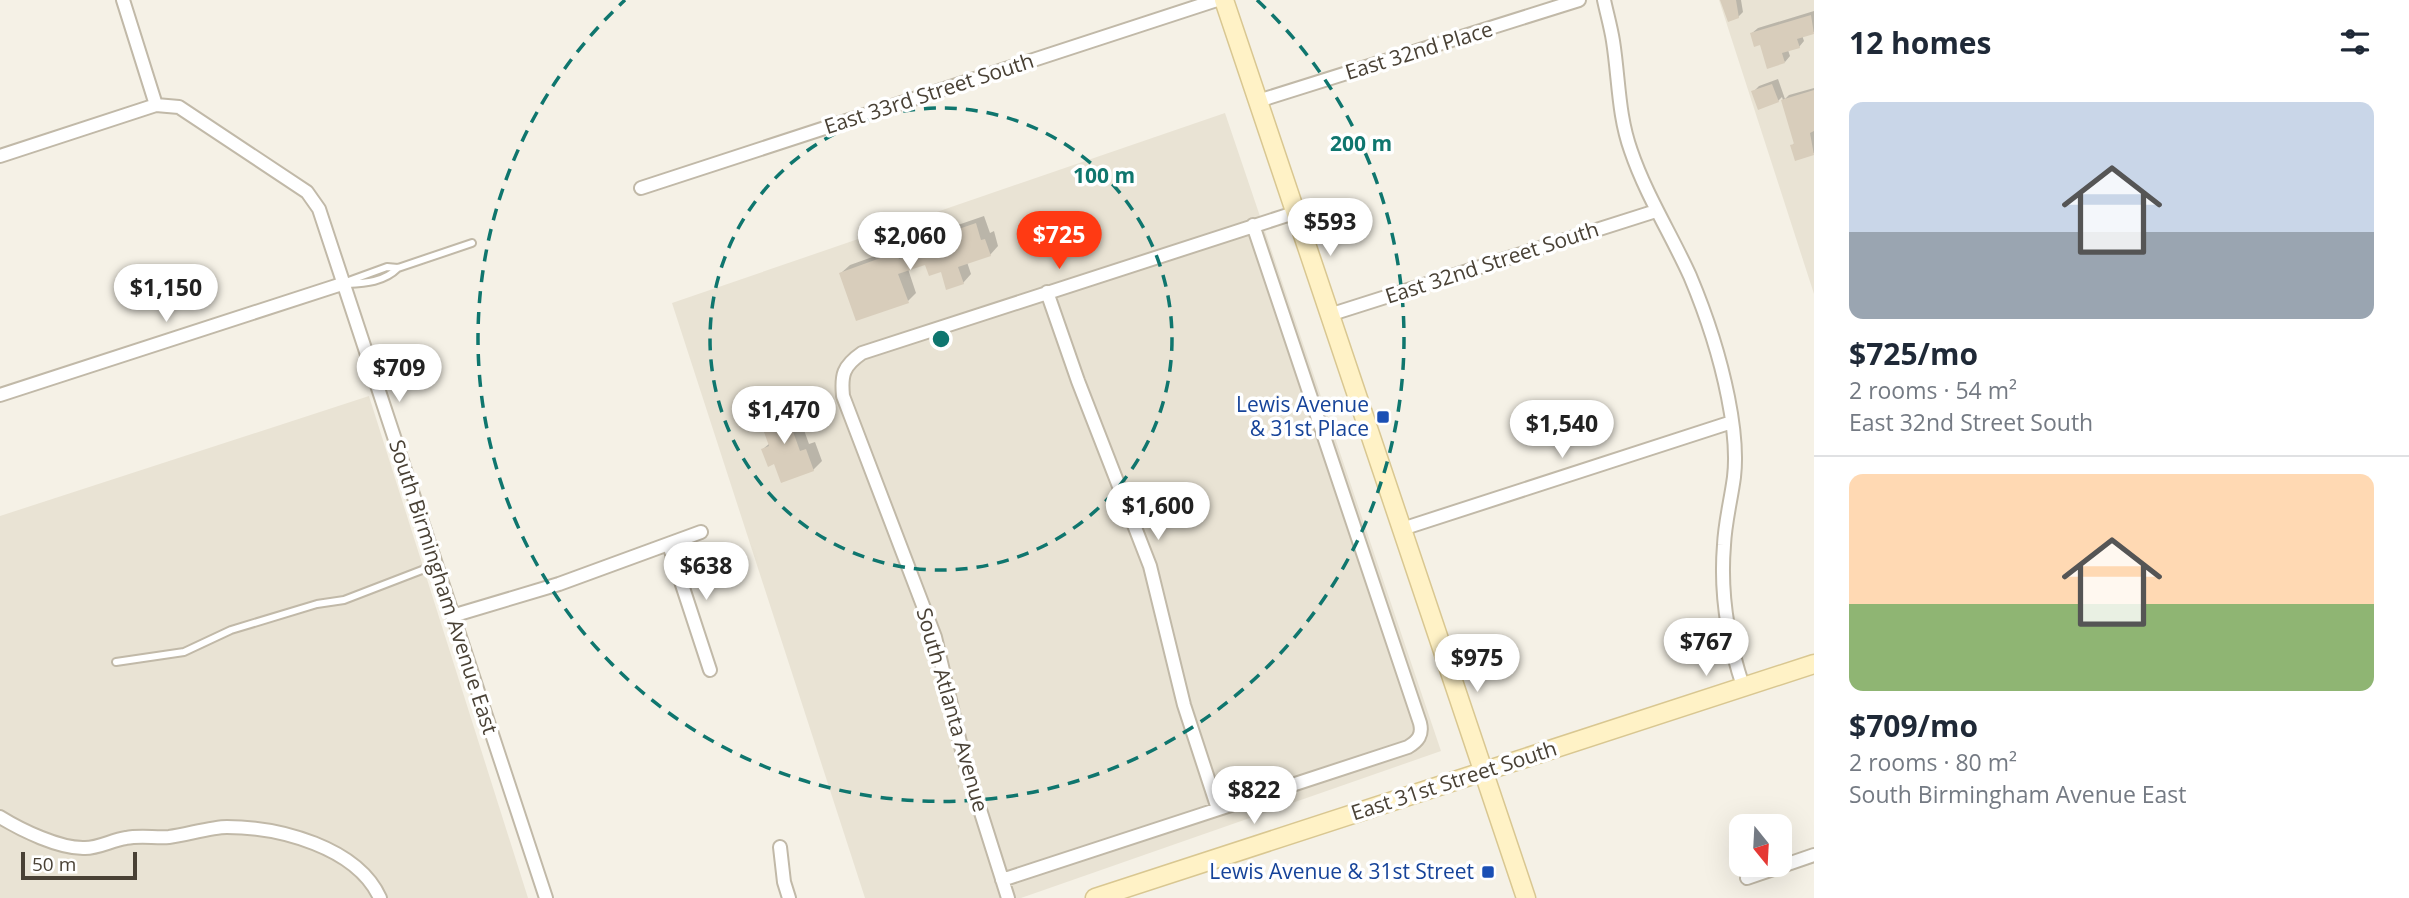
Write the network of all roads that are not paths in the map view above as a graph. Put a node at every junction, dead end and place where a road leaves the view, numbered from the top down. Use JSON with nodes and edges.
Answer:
{"nodes":[{"id":1,"x":123,"y":0,"type":"edge"},
{"id":2,"x":1217,"y":0,"type":"edge"},
{"id":3,"x":1224,"y":0,"type":"edge"},
{"id":4,"x":1579,"y":0,"type":"edge"},
{"id":5,"x":1604,"y":0,"type":"edge"},
{"id":6,"x":1258,"y":101,"type":"junction"},
{"id":7,"x":156,"y":105,"type":"junction"},
{"id":8,"x":0,"y":156,"type":"edge"},
{"id":9,"x":641,"y":188,"type":"dead end"},
{"id":10,"x":1656,"y":211,"type":"junction"},
{"id":11,"x":1294,"y":212,"type":"junction"},
{"id":12,"x":1253,"y":225,"type":"junction"},
{"id":13,"x":472,"y":243,"type":"dead end"},
{"id":14,"x":342,"y":284,"type":"junction"},
{"id":15,"x":1047,"y":292,"type":"junction"},
{"id":16,"x":1329,"y":315,"type":"junction"},
{"id":17,"x":0,"y":395,"type":"edge"},
{"id":18,"x":1732,"y":422,"type":"junction"},
{"id":19,"x":1402,"y":528,"type":"junction"},
{"id":20,"x":701,"y":532,"type":"dead end"},
{"id":21,"x":669,"y":545,"type":"junction"},
{"id":22,"x":435,"y":565,"type":"junction"},
{"id":23,"x":452,"y":616,"type":"junction"},
{"id":24,"x":117,"y":662,"type":"dead end"},
{"id":25,"x":1814,"y":664,"type":"edge"},
{"id":26,"x":710,"y":670,"type":"dead end"},
{"id":27,"x":1743,"y":686,"type":"junction"},
{"id":28,"x":1482,"y":771,"type":"junction"},
{"id":29,"x":1217,"y":809,"type":"junction"},
{"id":30,"x":0,"y":817,"type":"edge"},
{"id":31,"x":780,"y":847,"type":"dead end"},
{"id":32,"x":1814,"y":855,"type":"edge"},
{"id":33,"x":1747,"y":878,"type":"dead end"},
{"id":34,"x":1002,"y":880,"type":"junction"},
{"id":35,"x":380,"y":898,"type":"edge"},
{"id":36,"x":546,"y":898,"type":"edge"},
{"id":37,"x":789,"y":898,"type":"edge"},
{"id":38,"x":1008,"y":898,"type":"edge"},
{"id":39,"x":1095,"y":898,"type":"edge"},
{"id":40,"x":1526,"y":898,"type":"edge"}],
"edges":[{"from":1,"to":7,"type":"street"},
{"from":2,"to":9,"type":"street","name":"East 33rd Street South"},
{"from":3,"to":6,"type":"main road"},
{"from":4,"to":6,"type":"street","name":"East 32nd Place"},
{"from":5,"to":10,"type":"street"},
{"from":6,"to":11,"type":"main road"},
{"from":7,"to":8,"type":"street"},
{"from":7,"to":14,"type":"street","name":"South Birmingham Avenue East"},
{"from":10,"to":16,"type":"street","name":"East 32nd Street South"},
{"from":10,"to":18,"type":"street"},
{"from":11,"to":12,"type":"street"},
{"from":11,"to":16,"type":"main road"},
{"from":12,"to":15,"type":"street"},
{"from":12,"to":29,"type":"street"},
{"from":13,"to":14,"type":"lane"},
{"from":14,"to":17,"type":"street"},
{"from":14,"to":22,"type":"street","name":"South Birmingham Avenue East"},
{"from":15,"to":29,"type":"street"},
{"from":15,"to":34,"type":"street","name":"South Atlanta Avenue"},
{"from":16,"to":19,"type":"main road"},
{"from":18,"to":19,"type":"street"},
{"from":18,"to":27,"type":"street"},
{"from":19,"to":28,"type":"main road"},
{"from":20,"to":21,"type":"street"},
{"from":21,"to":23,"type":"street"},
{"from":21,"to":26,"type":"street"},
{"from":22,"to":23,"type":"street","name":"South Birmingham Avenue East"},
{"from":22,"to":24,"type":"lane"},
{"from":23,"to":36,"type":"street","name":"South Birmingham Avenue East"},
{"from":25,"to":27,"type":"main road","name":"East 31st Street South"},
{"from":27,"to":28,"type":"main road","name":"East 31st Street South"},
{"from":28,"to":39,"type":"main road","name":"East 31st Street South"},
{"from":28,"to":40,"type":"main road"},
{"from":29,"to":34,"type":"street"},
{"from":30,"to":35,"type":"street"},
{"from":31,"to":37,"type":"street"},
{"from":32,"to":33,"type":"street"},
{"from":34,"to":38,"type":"street","name":"South Atlanta Avenue"}]}
